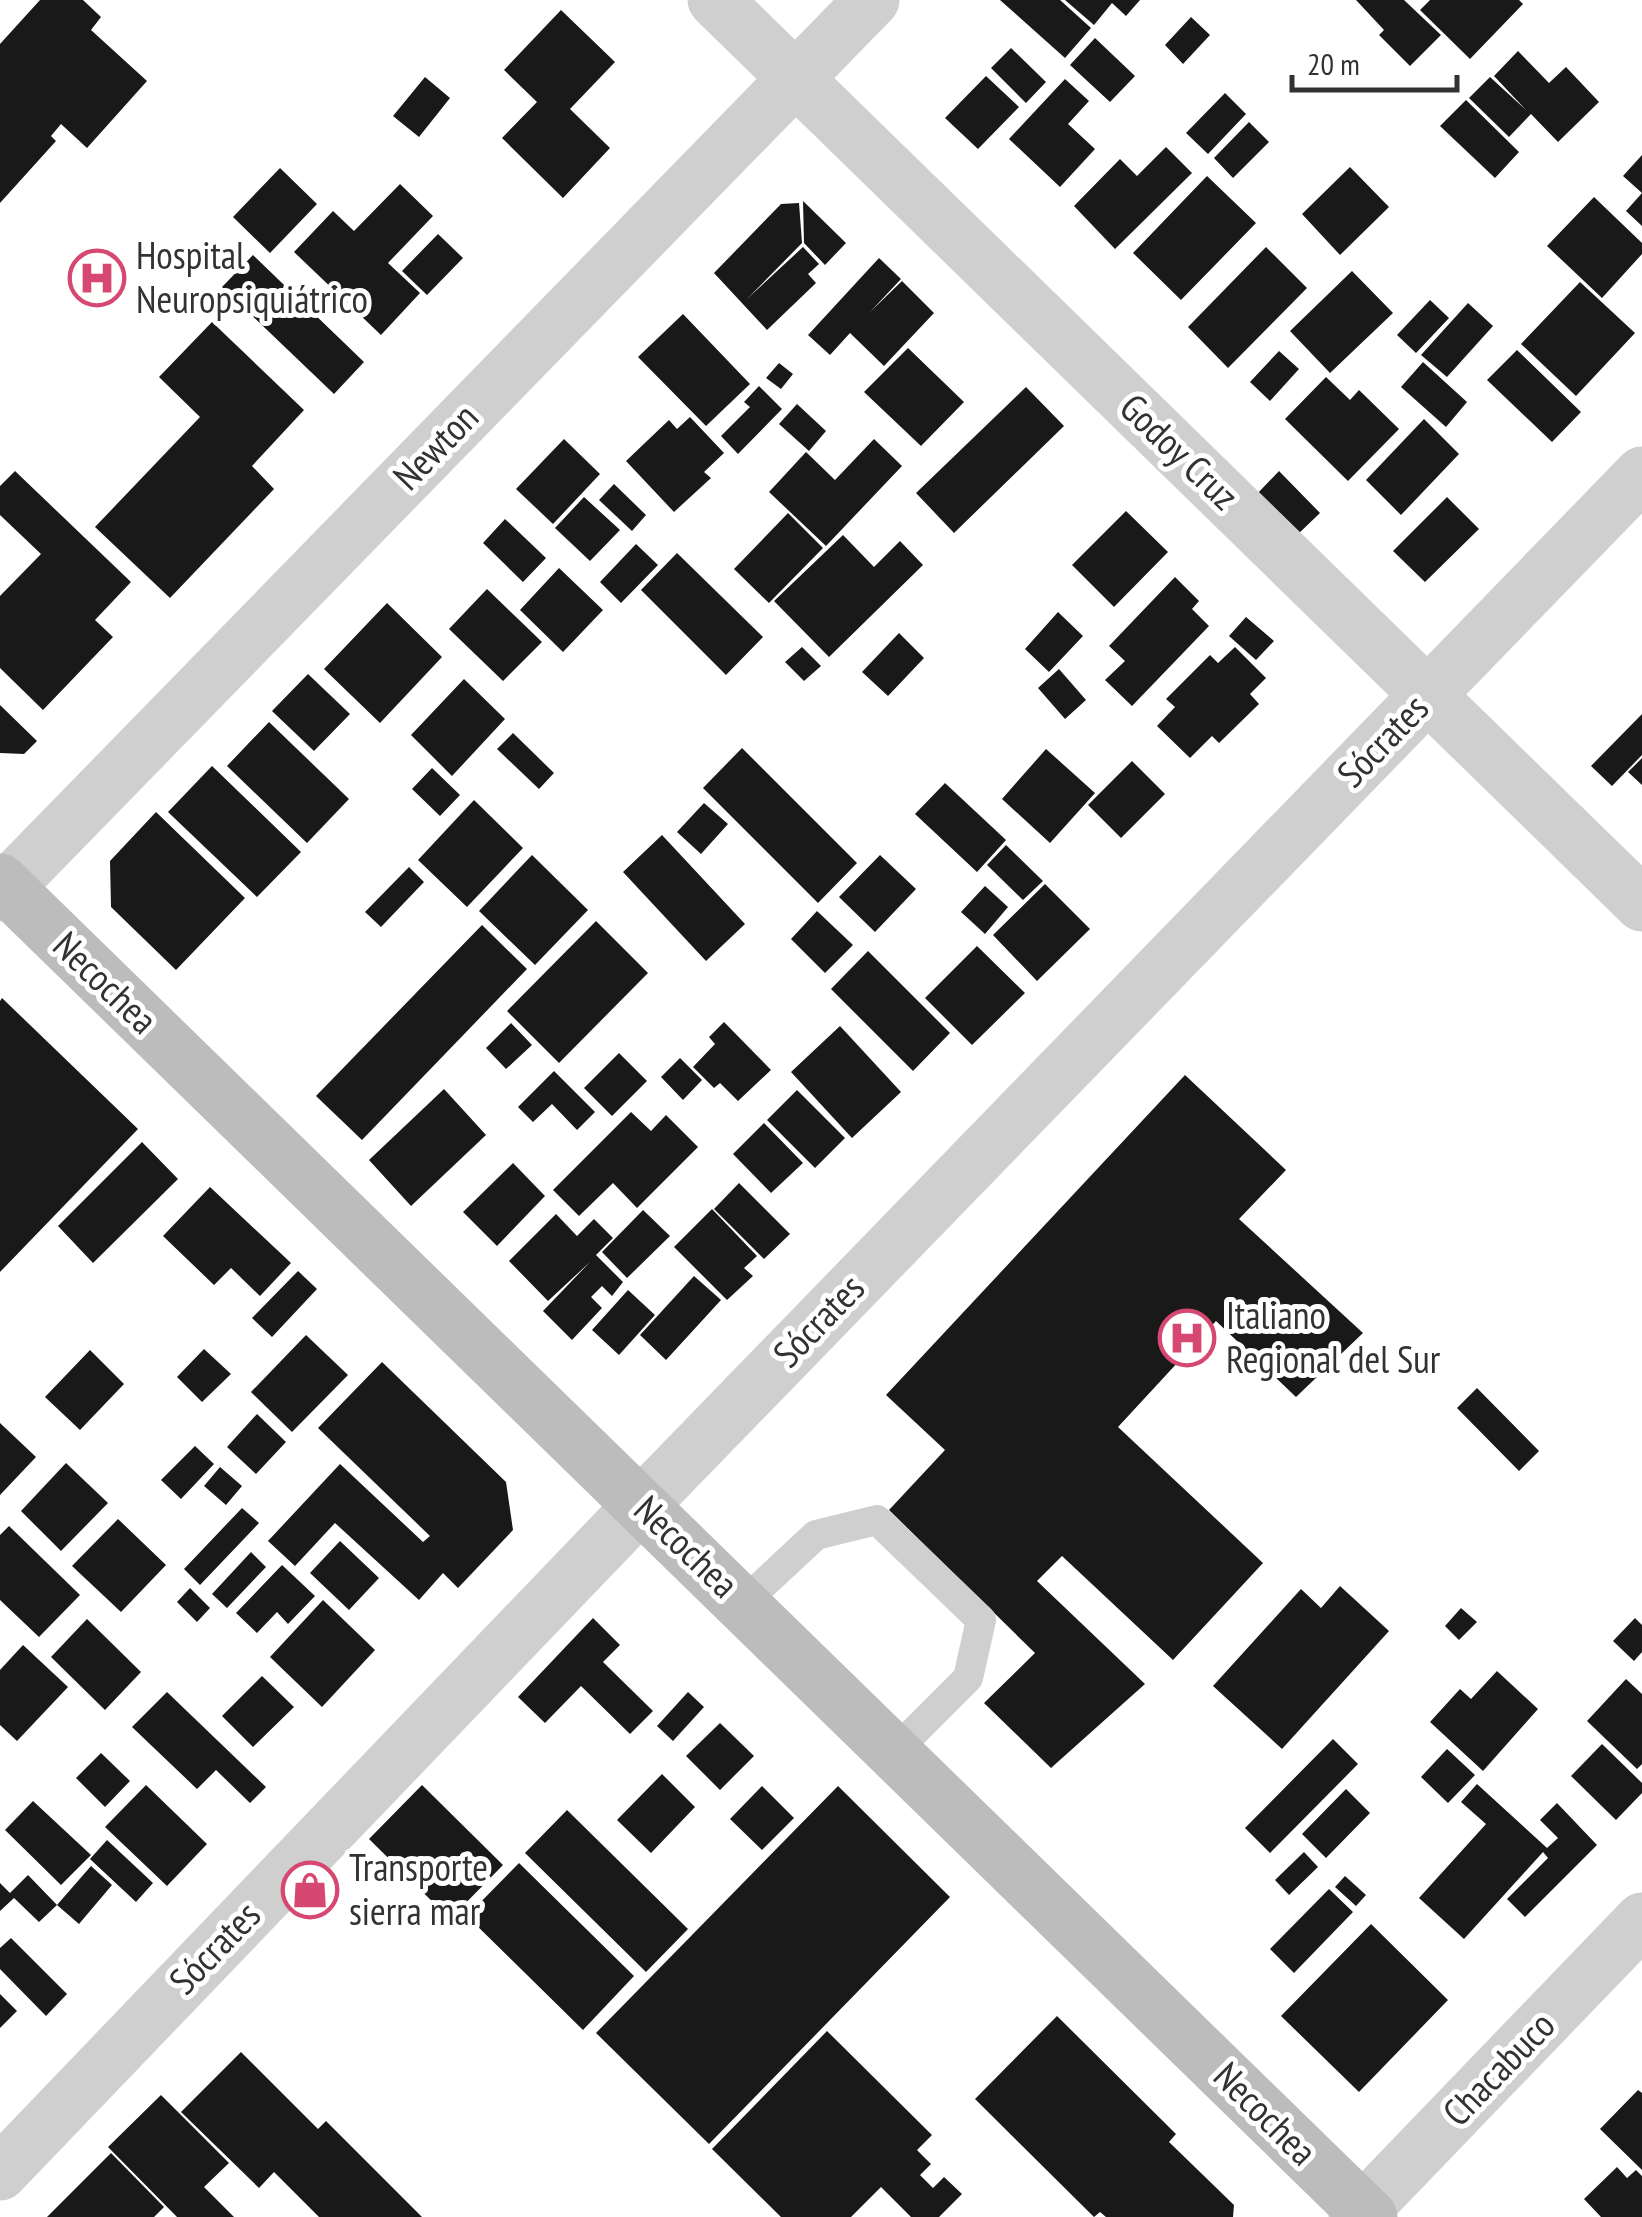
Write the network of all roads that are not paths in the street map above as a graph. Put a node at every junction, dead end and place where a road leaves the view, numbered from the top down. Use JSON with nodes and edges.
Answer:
{"nodes":[{"id":1,"x":715,"y":0,"type":"edge"},
{"id":2,"x":872,"y":0,"type":"edge"},
{"id":3,"x":795,"y":78,"type":"junction"},
{"id":4,"x":1642,"y":474,"type":"edge"},
{"id":5,"x":1428,"y":695,"type":"junction"},
{"id":6,"x":2,"y":888,"type":"edge"},
{"id":7,"x":1642,"y":904,"type":"edge"},
{"id":8,"x":642,"y":1504,"type":"junction"},
{"id":9,"x":742,"y":1602,"type":"junction"},
{"id":10,"x":896,"y":1751,"type":"junction"},
{"id":11,"x":1642,"y":1920,"type":"edge"},
{"id":12,"x":0,"y":2173,"type":"edge"},
{"id":13,"x":1363,"y":2215,"type":"edge"}],
"edges":[{"from":1,"to":3,"type":"street","name":"Godoy Cruz"},
{"from":2,"to":3,"type":"street","name":"Newton"},
{"from":3,"to":5,"type":"street","name":"Godoy Cruz"},
{"from":3,"to":6,"type":"street","name":"Newton"},
{"from":4,"to":5,"type":"street","name":"Sócrates"},
{"from":5,"to":7,"type":"street","name":"Godoy Cruz"},
{"from":5,"to":8,"type":"street","name":"Sócrates"},
{"from":6,"to":8,"type":"main road","name":"Necochea"},
{"from":8,"to":9,"type":"main road","name":"Necochea"},
{"from":8,"to":12,"type":"street","name":"Sócrates"},
{"from":9,"to":10,"type":"main road","name":"Necochea"},
{"from":9,"to":10,"type":"lane"},
{"from":10,"to":13,"type":"main road","name":"Necochea"},
{"from":11,"to":13,"type":"street","name":"Chacabuco"}]}
